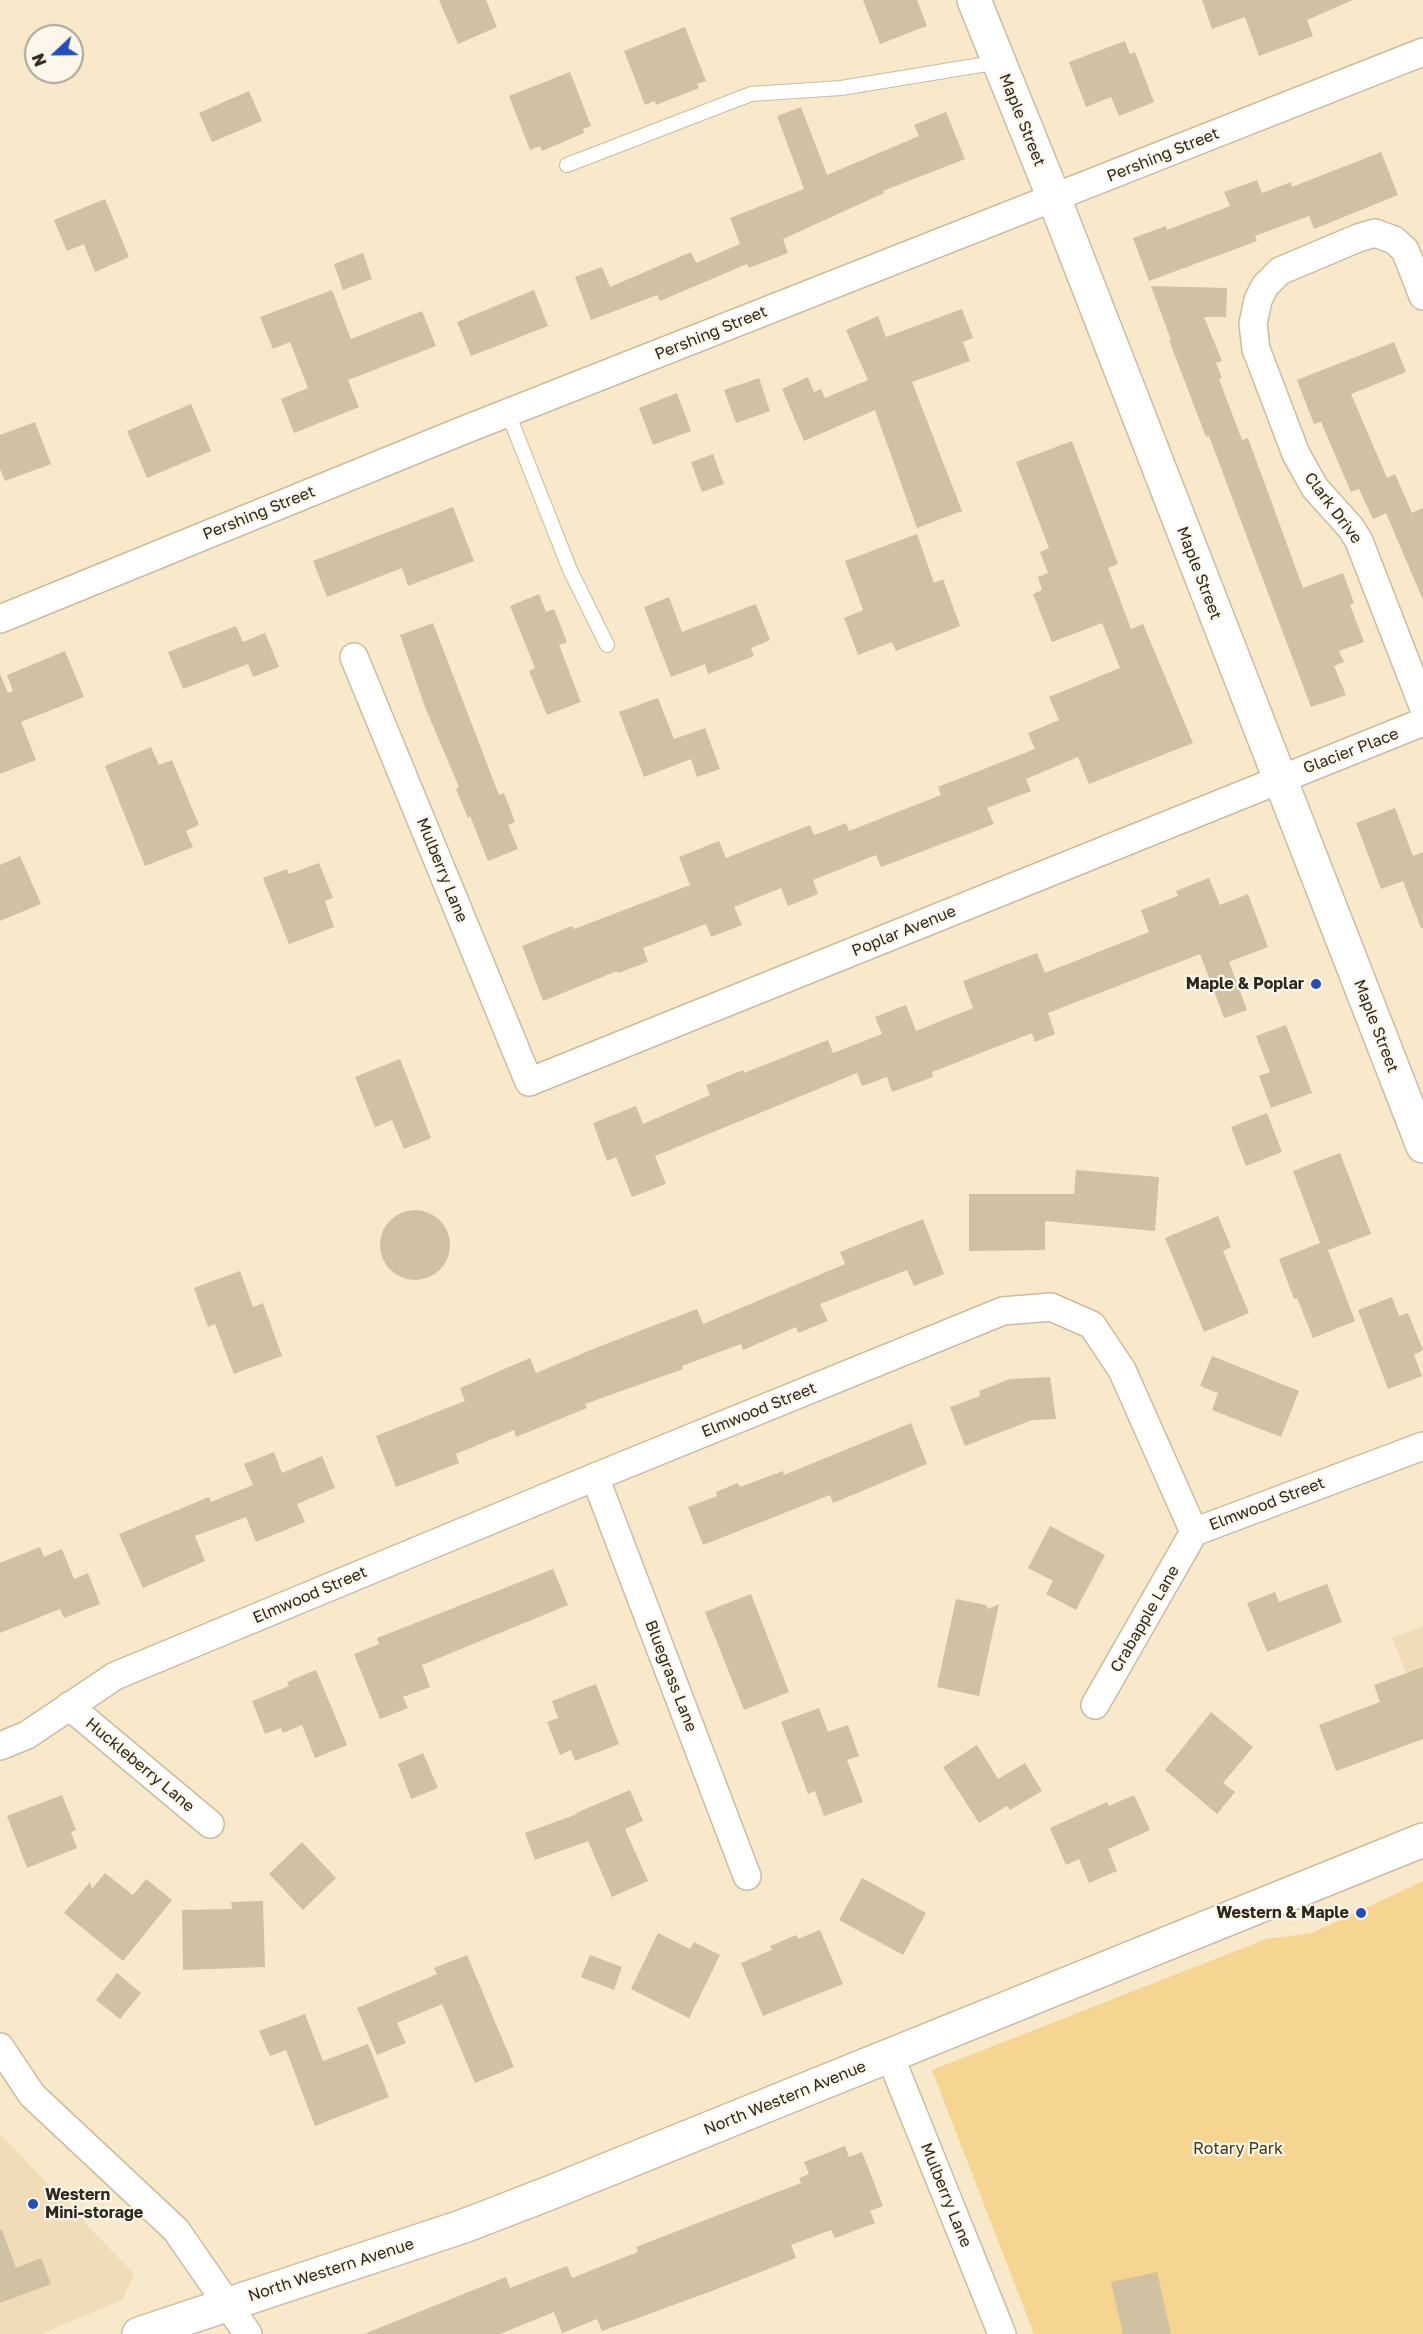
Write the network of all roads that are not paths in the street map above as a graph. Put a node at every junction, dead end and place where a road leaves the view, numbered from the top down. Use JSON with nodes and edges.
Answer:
{"nodes":[{"id":1,"x":974,"y":0,"type":"edge"},
{"id":2,"x":1423,"y":52,"type":"edge"},
{"id":3,"x":999,"y":62,"type":"junction"},
{"id":4,"x":567,"y":165,"type":"dead end"},
{"id":5,"x":1054,"y":198,"type":"junction"},
{"id":6,"x":1414,"y":247,"type":"edge"},
{"id":7,"x":1423,"y":296,"type":"edge"},
{"id":8,"x":508,"y":413,"type":"junction"},
{"id":9,"x":0,"y":619,"type":"edge"},
{"id":10,"x":607,"y":645,"type":"dead end"},
{"id":11,"x":354,"y":657,"type":"dead end"},
{"id":12,"x":1423,"y":706,"type":"edge"},
{"id":13,"x":1423,"y":722,"type":"edge"},
{"id":14,"x":1279,"y":779,"type":"junction"},
{"id":15,"x":529,"y":1082,"type":"joint"},
{"id":16,"x":1423,"y":1146,"type":"edge"},
{"id":17,"x":1423,"y":1446,"type":"edge"},
{"id":18,"x":595,"y":1477,"type":"junction"},
{"id":19,"x":1194,"y":1532,"type":"junction"},
{"id":20,"x":69,"y":1706,"type":"junction"},
{"id":21,"x":1095,"y":1706,"type":"dead end"},
{"id":22,"x":0,"y":1746,"type":"edge"},
{"id":23,"x":210,"y":1824,"type":"dead end"},
{"id":24,"x":1423,"y":1840,"type":"edge"},
{"id":25,"x":747,"y":1876,"type":"dead end"},
{"id":26,"x":0,"y":2047,"type":"edge"},
{"id":27,"x":891,"y":2056,"type":"junction"},
{"id":28,"x":226,"y":2304,"type":"junction"},
{"id":29,"x":139,"y":2334,"type":"edge"},
{"id":30,"x":248,"y":2334,"type":"edge"},
{"id":31,"x":1002,"y":2334,"type":"edge"}],
"edges":[{"from":1,"to":3,"type":"main road","name":"Maple Street"},
{"from":2,"to":5,"type":"street","name":"Pershing Street"},
{"from":3,"to":4,"type":"lane"},
{"from":3,"to":5,"type":"main road","name":"Maple Street"},
{"from":5,"to":8,"type":"street","name":"Pershing Street"},
{"from":5,"to":14,"type":"main road","name":"Maple Street"},
{"from":6,"to":7,"type":"street"},
{"from":6,"to":12,"type":"street","name":"Clark Drive"},
{"from":8,"to":9,"type":"street","name":"Pershing Street"},
{"from":8,"to":10,"type":"lane"},
{"from":11,"to":15,"type":"street","name":"Mulberry Lane"},
{"from":13,"to":14,"type":"street","name":"Glacier Place"},
{"from":14,"to":15,"type":"street","name":"Poplar Avenue"},
{"from":14,"to":16,"type":"main road","name":"Maple Street"},
{"from":17,"to":19,"type":"street","name":"Elmwood Street"},
{"from":18,"to":19,"type":"street","name":"Elmwood Street"},
{"from":18,"to":20,"type":"street","name":"Elmwood Street"},
{"from":18,"to":25,"type":"street","name":"Bluegrass Lane"},
{"from":19,"to":21,"type":"street","name":"Crabapple Lane"},
{"from":20,"to":22,"type":"street","name":"Elmwood Street"},
{"from":20,"to":23,"type":"street","name":"Huckleberry Lane"},
{"from":24,"to":27,"type":"main road","name":"North Western Avenue"},
{"from":26,"to":28,"type":"street"},
{"from":27,"to":28,"type":"main road","name":"North Western Avenue"},
{"from":27,"to":31,"type":"street","name":"Mulberry Lane"},
{"from":28,"to":29,"type":"main road","name":"North Western Avenue"},
{"from":28,"to":30,"type":"street"}]}
